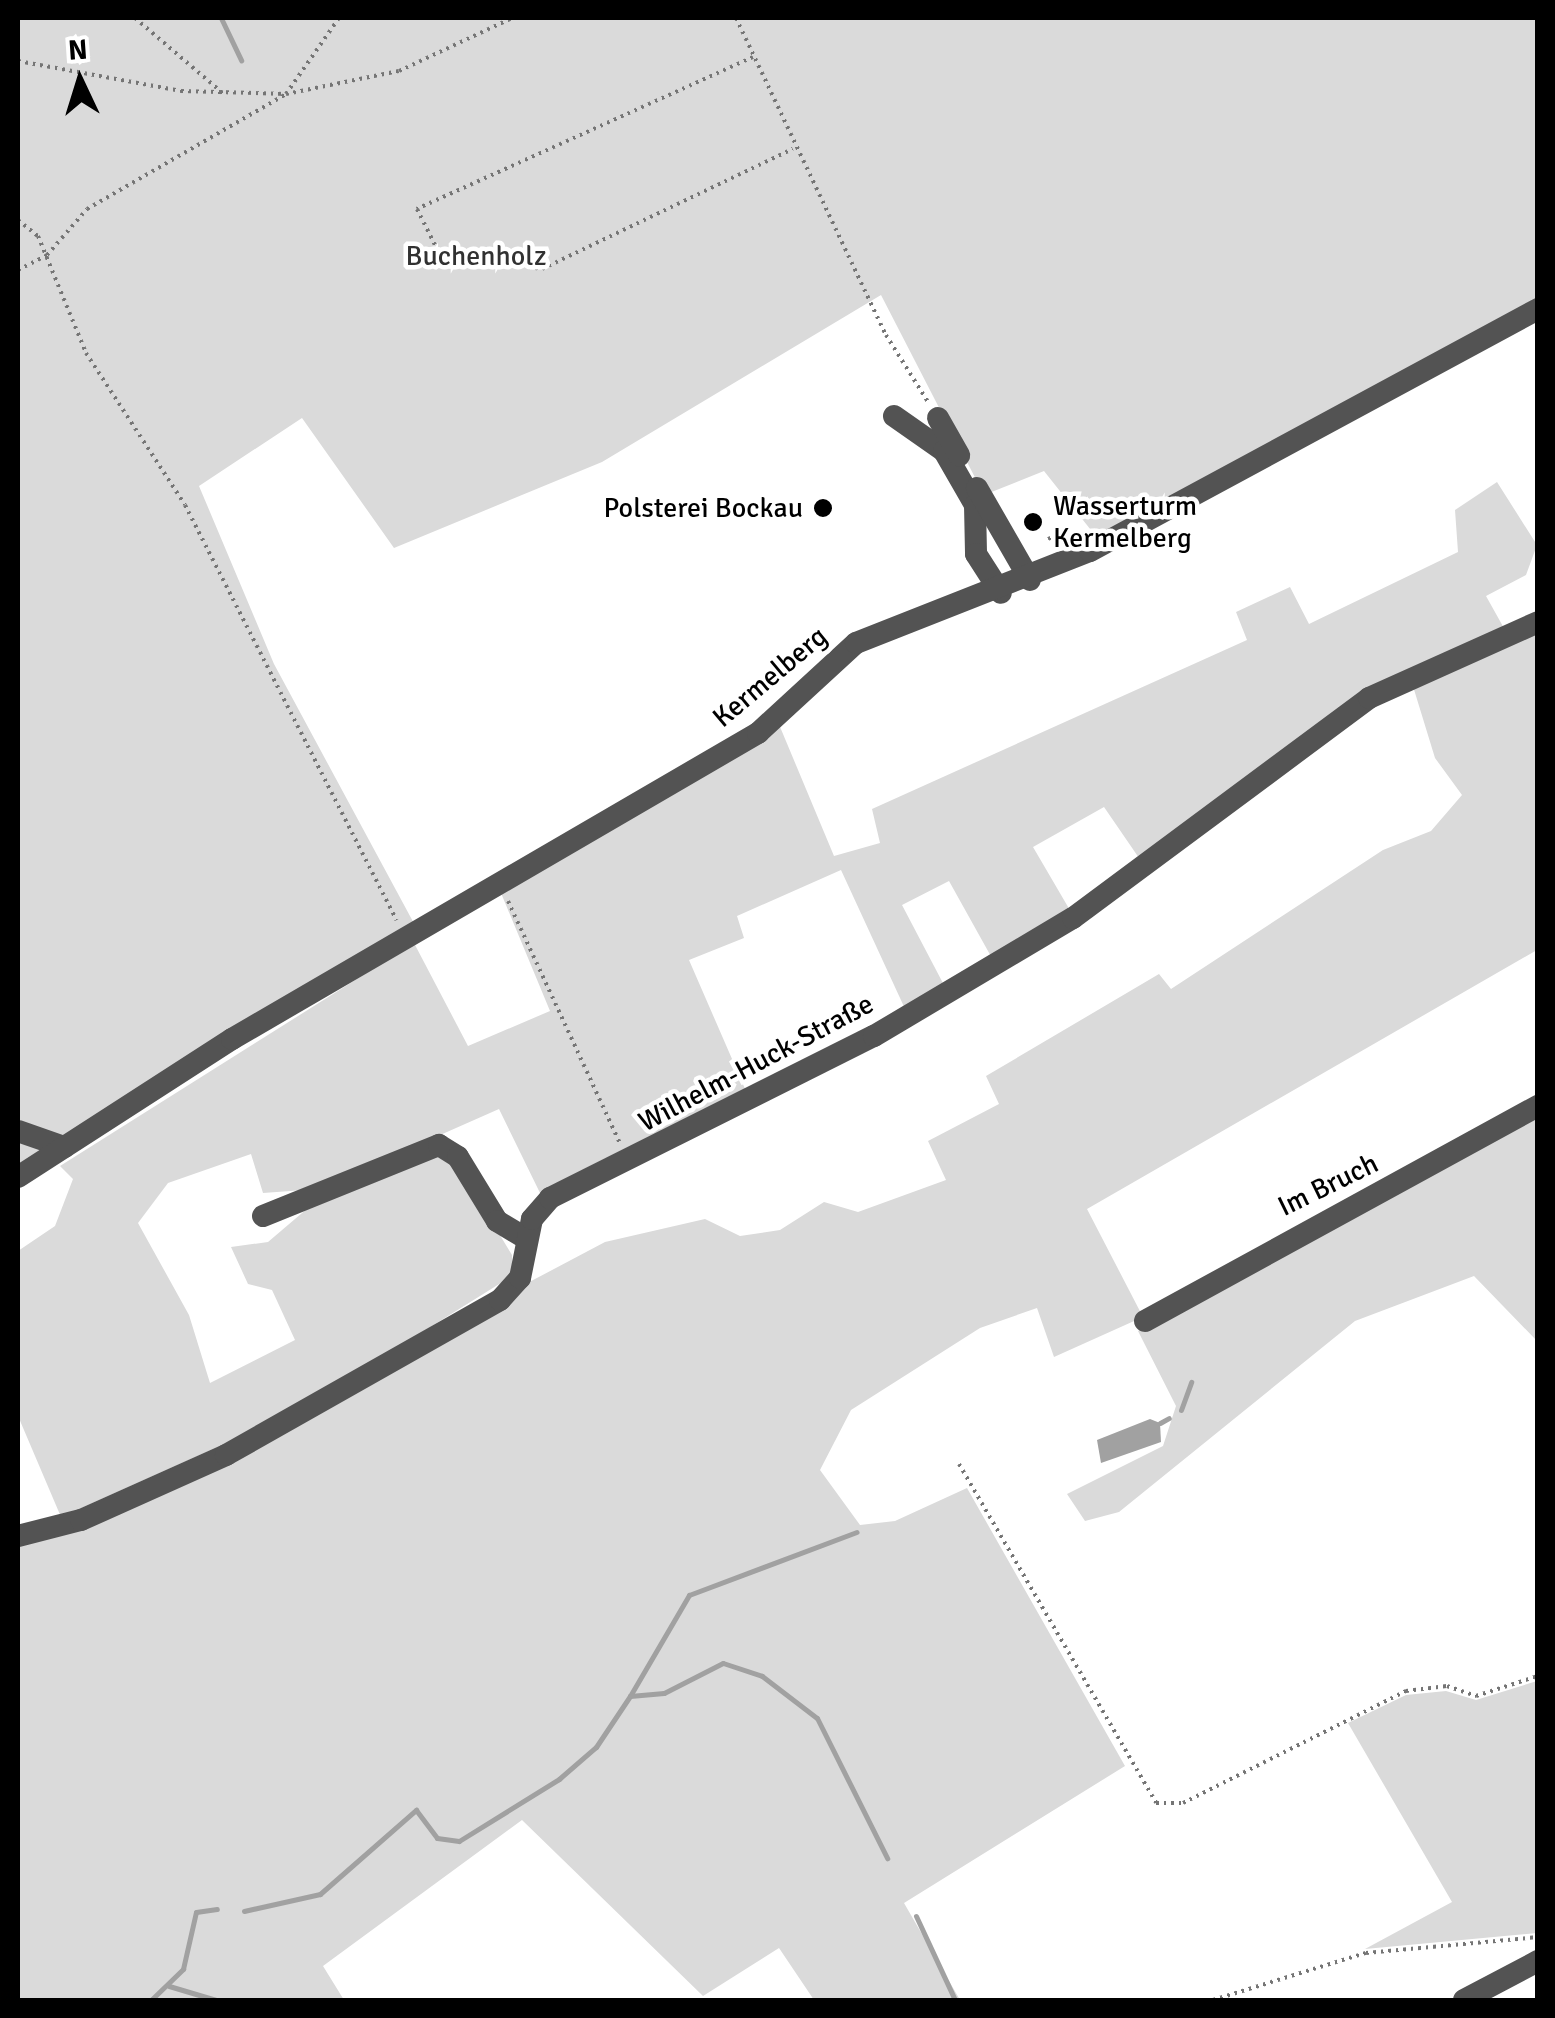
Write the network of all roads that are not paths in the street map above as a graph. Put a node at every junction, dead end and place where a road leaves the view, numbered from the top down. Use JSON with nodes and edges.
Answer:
{"nodes":[{"id":1,"x":1538,"y":309,"type":"edge"},
{"id":2,"x":894,"y":416,"type":"dead end"},
{"id":3,"x":938,"y":418,"type":"road end"},
{"id":4,"x":1030,"y":580,"type":"junction"},
{"id":5,"x":1001,"y":593,"type":"junction"},
{"id":6,"x":1538,"y":622,"type":"edge"},
{"id":7,"x":1538,"y":1106,"type":"edge"},
{"id":8,"x":18,"y":1131,"type":"edge"},
{"id":9,"x":64,"y":1147,"type":"junction"},
{"id":10,"x":18,"y":1177,"type":"edge"},
{"id":11,"x":263,"y":1216,"type":"dead end"},
{"id":12,"x":526,"y":1239,"type":"junction"},
{"id":13,"x":1146,"y":1321,"type":"dead end"},
{"id":14,"x":18,"y":1536,"type":"edge"},
{"id":15,"x":1538,"y":1960,"type":"edge"},
{"id":16,"x":1464,"y":2000,"type":"edge"}],
"edges":[{"from":1,"to":4,"type":"street","name":"Kermelberg"},
{"from":2,"to":5,"type":"street"},
{"from":3,"to":4,"type":"street"},
{"from":4,"to":5,"type":"street","name":"Kermelberg"},
{"from":5,"to":9,"type":"street","name":"Kermelberg"},
{"from":6,"to":12,"type":"street","name":"Wilhelm-Huck-Straße"},
{"from":7,"to":13,"type":"street","name":"Im Bruch"},
{"from":8,"to":9,"type":"street"},
{"from":9,"to":10,"type":"street","name":"Kermelberg"},
{"from":11,"to":12,"type":"street"},
{"from":12,"to":14,"type":"street","name":"Wilhelm-Huck-Straße"},
{"from":15,"to":16,"type":"street"}]}
